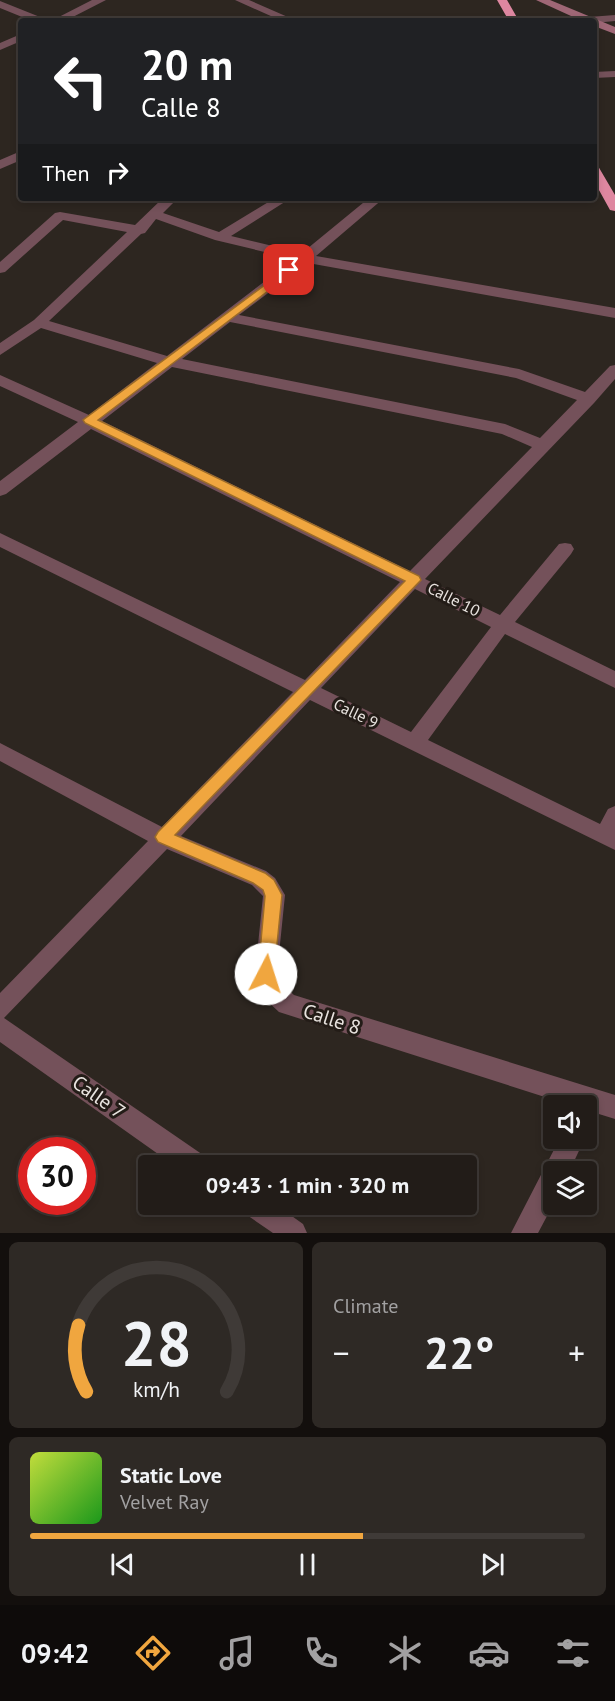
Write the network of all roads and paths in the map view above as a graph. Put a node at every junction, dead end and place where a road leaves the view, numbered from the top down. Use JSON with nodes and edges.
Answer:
{"nodes":[{"id":1,"x":101,"y":0,"type":"edge"},
{"id":2,"x":240,"y":0,"type":"edge"},
{"id":3,"x":502,"y":0,"type":"edge"},
{"id":4,"x":541,"y":0,"type":"edge"},
{"id":5,"x":0,"y":4,"type":"edge"},
{"id":6,"x":34,"y":18,"type":"edge"},
{"id":7,"x":62,"y":18,"type":"edge"},
{"id":8,"x":285,"y":18,"type":"edge"},
{"id":9,"x":512,"y":18,"type":"edge"},
{"id":10,"x":584,"y":18,"type":"edge"},
{"id":11,"x":615,"y":18,"type":"edge"},
{"id":12,"x":597,"y":20,"type":"edge"},
{"id":13,"x":597,"y":24,"type":"edge"},
{"id":14,"x":615,"y":31,"type":"edge"},
{"id":15,"x":18,"y":38,"type":"edge"},
{"id":16,"x":0,"y":47,"type":"edge"},
{"id":17,"x":615,"y":74,"type":"edge"},
{"id":18,"x":597,"y":75,"type":"edge"},
{"id":19,"x":18,"y":156,"type":"edge"},
{"id":20,"x":0,"y":165,"type":"edge"},
{"id":21,"x":597,"y":175,"type":"edge"},
{"id":22,"x":168,"y":201,"type":"edge"},
{"id":23,"x":279,"y":201,"type":"edge"},
{"id":24,"x":373,"y":201,"type":"edge"},
{"id":25,"x":615,"y":207,"type":"edge"},
{"id":26,"x":156,"y":214,"type":"junction"},
{"id":27,"x":140,"y":230,"type":"junction"},
{"id":28,"x":220,"y":237,"type":"junction"},
{"id":29,"x":304,"y":258,"type":"junction"},
{"id":30,"x":0,"y":269,"type":"edge"},
{"id":31,"x":615,"y":313,"type":"edge"},
{"id":32,"x":226,"y":317,"type":"junction"},
{"id":33,"x":39,"y":322,"type":"junction"},
{"id":34,"x":0,"y":350,"type":"edge"},
{"id":35,"x":167,"y":361,"type":"junction"},
{"id":36,"x":615,"y":370,"type":"edge"},
{"id":37,"x":0,"y":380,"type":"edge"},
{"id":38,"x":589,"y":399,"type":"junction"},
{"id":39,"x":89,"y":420,"type":"junction"},
{"id":40,"x":543,"y":445,"type":"junction"},
{"id":41,"x":0,"y":490,"type":"edge"},
{"id":42,"x":0,"y":539,"type":"edge"},
{"id":43,"x":565,"y":549,"type":"dead end"},
{"id":44,"x":415,"y":580,"type":"junction"},
{"id":45,"x":503,"y":624,"type":"junction"},
{"id":46,"x":615,"y":680,"type":"edge"},
{"id":47,"x":309,"y":689,"type":"junction"},
{"id":48,"x":415,"y":742,"type":"junction"},
{"id":49,"x":0,"y":751,"type":"edge"},
{"id":50,"x":615,"y":815,"type":"edge"},
{"id":51,"x":163,"y":837,"type":"junction"},
{"id":52,"x":610,"y":838,"type":"edge"},
{"id":53,"x":0,"y":1009,"type":"edge"},
{"id":54,"x":0,"y":1028,"type":"edge"},
{"id":55,"x":598,"y":1107,"type":"edge"},
{"id":56,"x":181,"y":1155,"type":"edge"},
{"id":57,"x":543,"y":1198,"type":"edge"},
{"id":58,"x":269,"y":1215,"type":"edge"},
{"id":59,"x":294,"y":1233,"type":"edge"},
{"id":60,"x":524,"y":1233,"type":"edge"}],
"edges":[{"from":1,"to":7,"type":"street"},
{"from":2,"to":8,"type":"street"},
{"from":3,"to":9,"type":"highway"},
{"from":4,"to":10,"type":"street"},
{"from":5,"to":6,"type":"street"},
{"from":11,"to":12,"type":"street"},
{"from":13,"to":14,"type":"street"},
{"from":15,"to":16,"type":"street"},
{"from":17,"to":18,"type":"street"},
{"from":19,"to":20,"type":"street"},
{"from":21,"to":25,"type":"highway"},
{"from":22,"to":26,"type":"street"},
{"from":23,"to":28,"type":"street"},
{"from":24,"to":29,"type":"street"},
{"from":26,"to":27,"type":"street"},
{"from":26,"to":28,"type":"street"},
{"from":27,"to":30,"type":"street"},
{"from":27,"to":33,"type":"street"},
{"from":28,"to":29,"type":"street"},
{"from":29,"to":31,"type":"street"},
{"from":29,"to":32,"type":"street"},
{"from":32,"to":35,"type":"street"},
{"from":32,"to":38,"type":"street"},
{"from":33,"to":34,"type":"street"},
{"from":33,"to":35,"type":"street"},
{"from":35,"to":39,"type":"street"},
{"from":35,"to":40,"type":"street"},
{"from":36,"to":38,"type":"street"},
{"from":37,"to":39,"type":"street","name":"Calle 10"},
{"from":38,"to":40,"type":"street"},
{"from":39,"to":41,"type":"street"},
{"from":39,"to":44,"type":"street","name":"Calle 10"},
{"from":40,"to":44,"type":"street"},
{"from":42,"to":47,"type":"street","name":"Calle 9"},
{"from":43,"to":45,"type":"street"},
{"from":44,"to":45,"type":"street","name":"Calle 10"},
{"from":44,"to":47,"type":"street"},
{"from":45,"to":46,"type":"street","name":"Calle 10"},
{"from":45,"to":48,"type":"street"},
{"from":47,"to":48,"type":"street","name":"Calle 9"},
{"from":47,"to":51,"type":"street"},
{"from":48,"to":52,"type":"street","name":"Calle 9"},
{"from":49,"to":51,"type":"street","name":"Calle 8"},
{"from":50,"to":52,"type":"street"},
{"from":51,"to":53,"type":"street"},
{"from":51,"to":55,"type":"street","name":"Calle 8"},
{"from":54,"to":56,"type":"street","name":"Calle 7"},
{"from":57,"to":60,"type":"street"},
{"from":58,"to":59,"type":"street"}]}
